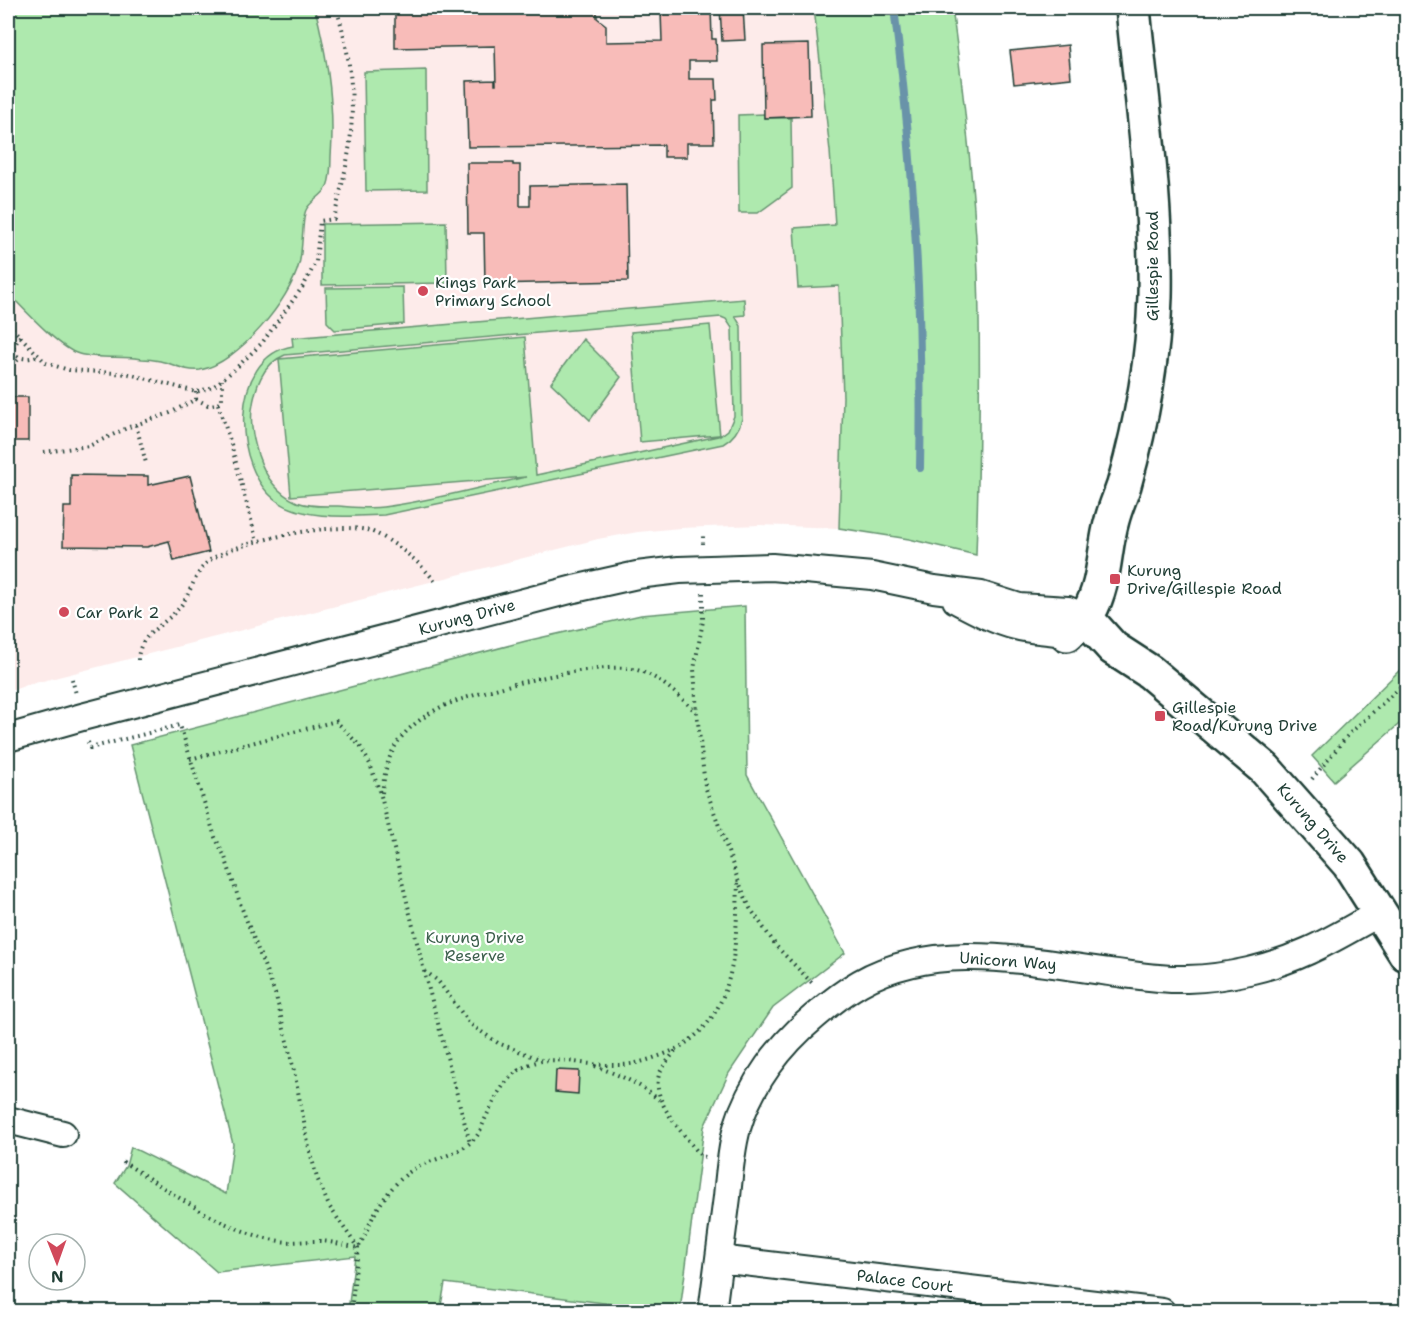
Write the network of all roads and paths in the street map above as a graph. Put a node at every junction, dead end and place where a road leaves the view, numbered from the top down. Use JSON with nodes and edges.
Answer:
{"nodes":[{"id":1,"x":336,"y":8,"type":"edge"},
{"id":2,"x":1133,"y":8,"type":"edge"},
{"id":3,"x":8,"y":324,"type":"edge"},
{"id":4,"x":20,"y":336,"type":"junction"},
{"id":5,"x":10,"y":350,"type":"edge"},
{"id":6,"x":39,"y":355,"type":"junction"},
{"id":7,"x":20,"y":358,"type":"junction"},
{"id":8,"x":8,"y":369,"type":"edge"},
{"id":9,"x":222,"y":380,"type":"junction"},
{"id":10,"x":196,"y":393,"type":"junction"},
{"id":11,"x":196,"y":399,"type":"junction"},
{"id":12,"x":218,"y":404,"type":"junction"},
{"id":13,"x":136,"y":425,"type":"junction"},
{"id":14,"x":44,"y":452,"type":"dead end"},
{"id":15,"x":146,"y":463,"type":"dead end"},
{"id":16,"x":703,"y":532,"type":"dead end"},
{"id":17,"x":257,"y":542,"type":"junction"},
{"id":18,"x":703,"y":568,"type":"junction"},
{"id":19,"x":435,"y":582,"type":"dead end"},
{"id":20,"x":1073,"y":621,"type":"junction"},
{"id":21,"x":138,"y":660,"type":"dead end"},
{"id":22,"x":72,"y":679,"type":"dead end"},
{"id":23,"x":1407,"y":682,"type":"edge"},
{"id":24,"x":697,"y":713,"type":"junction"},
{"id":25,"x":81,"y":717,"type":"junction"},
{"id":26,"x":8,"y":738,"type":"edge"},
{"id":27,"x":190,"y":759,"type":"junction"},
{"id":28,"x":381,"y":796,"type":"junction"},
{"id":29,"x":1294,"y":800,"type":"junction"},
{"id":30,"x":738,"y":880,"type":"junction"},
{"id":31,"x":1381,"y":912,"type":"junction"},
{"id":32,"x":1407,"y":954,"type":"edge"},
{"id":33,"x":424,"y":971,"type":"junction"},
{"id":34,"x":832,"y":1002,"type":"junction"},
{"id":35,"x":675,"y":1050,"type":"junction"},
{"id":36,"x":543,"y":1061,"type":"junction"},
{"id":37,"x":592,"y":1065,"type":"junction"},
{"id":38,"x":660,"y":1101,"type":"junction"},
{"id":39,"x":8,"y":1119,"type":"edge"},
{"id":40,"x":63,"y":1134,"type":"dead end"},
{"id":41,"x":470,"y":1143,"type":"junction"},
{"id":42,"x":123,"y":1162,"type":"dead end"},
{"id":43,"x":730,"y":1168,"type":"junction"},
{"id":44,"x":358,"y":1248,"type":"junction"},
{"id":45,"x":719,"y":1259,"type":"junction"},
{"id":46,"x":351,"y":1311,"type":"edge"},
{"id":47,"x":712,"y":1311,"type":"edge"},
{"id":48,"x":1162,"y":1311,"type":"edge"}],
"edges":[{"from":1,"to":9,"type":"path"},
{"from":2,"to":20,"type":"street","name":"Gillespie Road"},
{"from":3,"to":4,"type":"path"},
{"from":4,"to":5,"type":"path"},
{"from":4,"to":6,"type":"path"},
{"from":5,"to":7,"type":"path"},
{"from":6,"to":7,"type":"path"},
{"from":6,"to":10,"type":"path"},
{"from":7,"to":8,"type":"path"},
{"from":9,"to":10,"type":"path"},
{"from":9,"to":12,"type":"path"},
{"from":10,"to":11,"type":"path"},
{"from":11,"to":12,"type":"path"},
{"from":11,"to":13,"type":"path"},
{"from":12,"to":17,"type":"path"},
{"from":13,"to":14,"type":"path"},
{"from":13,"to":15,"type":"path"},
{"from":16,"to":18,"type":"path"},
{"from":17,"to":19,"type":"path"},
{"from":17,"to":21,"type":"path"},
{"from":18,"to":20,"type":"street","name":"Kurung Drive"},
{"from":18,"to":24,"type":"path"},
{"from":18,"to":25,"type":"street","name":"Kurung Drive"},
{"from":20,"to":29,"type":"street","name":"Kurung Drive"},
{"from":22,"to":25,"type":"path"},
{"from":23,"to":29,"type":"path"},
{"from":24,"to":28,"type":"path"},
{"from":24,"to":30,"type":"path"},
{"from":25,"to":26,"type":"street","name":"Kurung Drive"},
{"from":25,"to":27,"type":"path"},
{"from":27,"to":28,"type":"path"},
{"from":27,"to":44,"type":"path"},
{"from":28,"to":33,"type":"path"},
{"from":29,"to":31,"type":"street","name":"Kurung Drive"},
{"from":30,"to":34,"type":"path"},
{"from":30,"to":35,"type":"path"},
{"from":31,"to":32,"type":"street","name":"Kurung Drive"},
{"from":31,"to":34,"type":"street","name":"Unicorn Way"},
{"from":33,"to":36,"type":"path"},
{"from":33,"to":41,"type":"path"},
{"from":34,"to":43,"type":"street","name":"Unicorn Way"},
{"from":35,"to":37,"type":"path"},
{"from":35,"to":38,"type":"path"},
{"from":36,"to":37,"type":"path"},
{"from":36,"to":41,"type":"path"},
{"from":37,"to":38,"type":"path"},
{"from":38,"to":43,"type":"path"},
{"from":39,"to":40,"type":"street"},
{"from":41,"to":44,"type":"path"},
{"from":42,"to":44,"type":"path"},
{"from":43,"to":45,"type":"street","name":"Unicorn Way"},
{"from":44,"to":46,"type":"path"},
{"from":45,"to":47,"type":"street","name":"Unicorn Way"},
{"from":45,"to":48,"type":"street","name":"Palace Court"}]}
